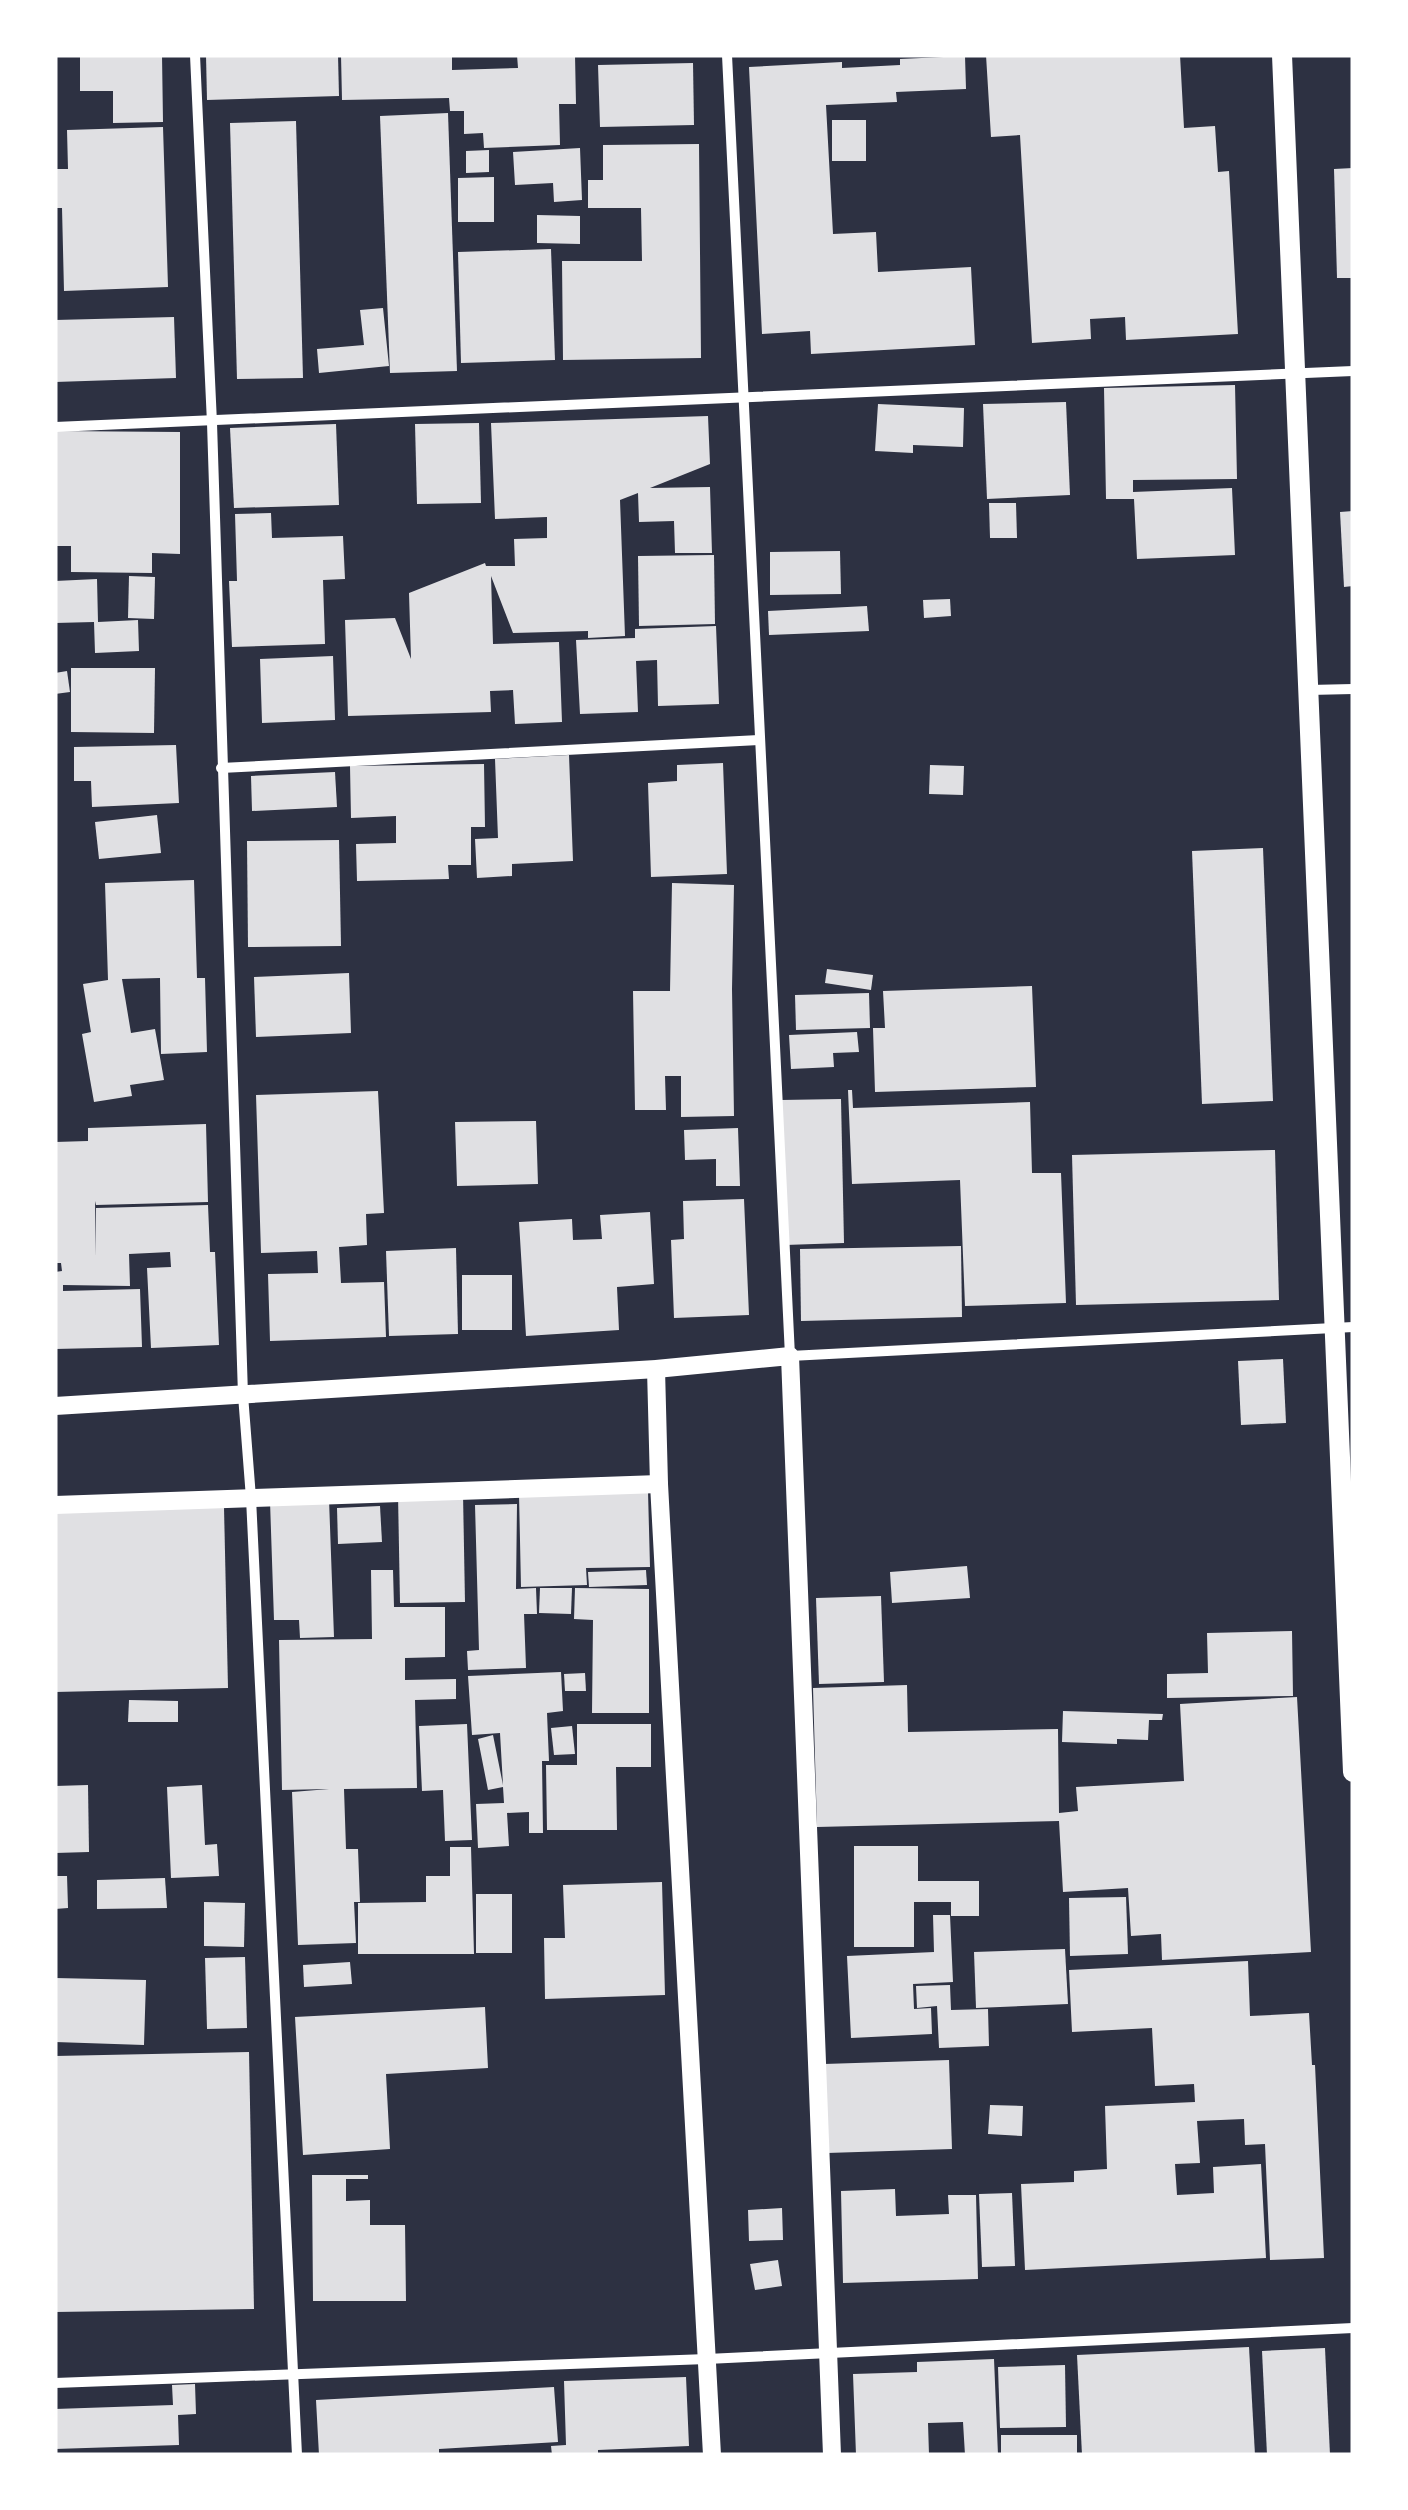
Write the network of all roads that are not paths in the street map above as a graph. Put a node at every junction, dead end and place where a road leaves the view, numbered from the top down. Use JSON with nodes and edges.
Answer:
{"nodes":[{"id":1,"x":196,"y":55,"type":"edge"},
{"id":2,"x":727,"y":55,"type":"edge"},
{"id":3,"x":1282,"y":55,"type":"edge"},
{"id":4,"x":1353,"y":371,"type":"edge"},
{"id":5,"x":1293,"y":375,"type":"junction"},
{"id":6,"x":742,"y":396,"type":"junction"},
{"id":7,"x":212,"y":423,"type":"junction"},
{"id":8,"x":55,"y":427,"type":"edge"},
{"id":9,"x":1353,"y":689,"type":"edge"},
{"id":10,"x":1308,"y":690,"type":"junction"},
{"id":11,"x":759,"y":740,"type":"junction"},
{"id":12,"x":221,"y":768,"type":"junction"},
{"id":13,"x":1343,"y":1328,"type":"edge"},
{"id":14,"x":790,"y":1356,"type":"junction"},
{"id":15,"x":656,"y":1370,"type":"junction"},
{"id":16,"x":243,"y":1396,"type":"junction"},
{"id":17,"x":55,"y":1406,"type":"edge"},
{"id":18,"x":659,"y":1484,"type":"junction"},
{"id":19,"x":251,"y":1498,"type":"junction"},
{"id":20,"x":55,"y":1505,"type":"edge"},
{"id":21,"x":1353,"y":1772,"type":"edge"},
{"id":22,"x":1353,"y":2328,"type":"edge"},
{"id":23,"x":828,"y":2354,"type":"junction"},
{"id":24,"x":707,"y":2359,"type":"junction"},
{"id":25,"x":293,"y":2374,"type":"junction"},
{"id":26,"x":55,"y":2383,"type":"edge"},
{"id":27,"x":298,"y":2455,"type":"edge"},
{"id":28,"x":712,"y":2455,"type":"edge"},
{"id":29,"x":832,"y":2455,"type":"edge"}],
"edges":[{"from":1,"to":7,"type":"street"},
{"from":2,"to":6,"type":"street"},
{"from":3,"to":5,"type":"main road"},
{"from":4,"to":5,"type":"street"},
{"from":5,"to":6,"type":"street"},
{"from":5,"to":10,"type":"main road"},
{"from":6,"to":7,"type":"street"},
{"from":6,"to":11,"type":"street"},
{"from":7,"to":8,"type":"street"},
{"from":7,"to":12,"type":"street"},
{"from":9,"to":10,"type":"street"},
{"from":10,"to":13,"type":"main road"},
{"from":11,"to":12,"type":"street"},
{"from":11,"to":14,"type":"street"},
{"from":12,"to":16,"type":"street"},
{"from":13,"to":14,"type":"street"},
{"from":13,"to":21,"type":"main road"},
{"from":14,"to":15,"type":"street"},
{"from":14,"to":23,"type":"street"},
{"from":15,"to":16,"type":"street"},
{"from":15,"to":18,"type":"street"},
{"from":16,"to":17,"type":"street"},
{"from":16,"to":19,"type":"street"},
{"from":18,"to":19,"type":"street"},
{"from":18,"to":24,"type":"street"},
{"from":19,"to":20,"type":"street"},
{"from":19,"to":25,"type":"street"},
{"from":22,"to":23,"type":"street"},
{"from":23,"to":24,"type":"street"},
{"from":23,"to":29,"type":"street"},
{"from":24,"to":25,"type":"street"},
{"from":24,"to":28,"type":"street"},
{"from":25,"to":26,"type":"street"},
{"from":25,"to":27,"type":"street"}]}
